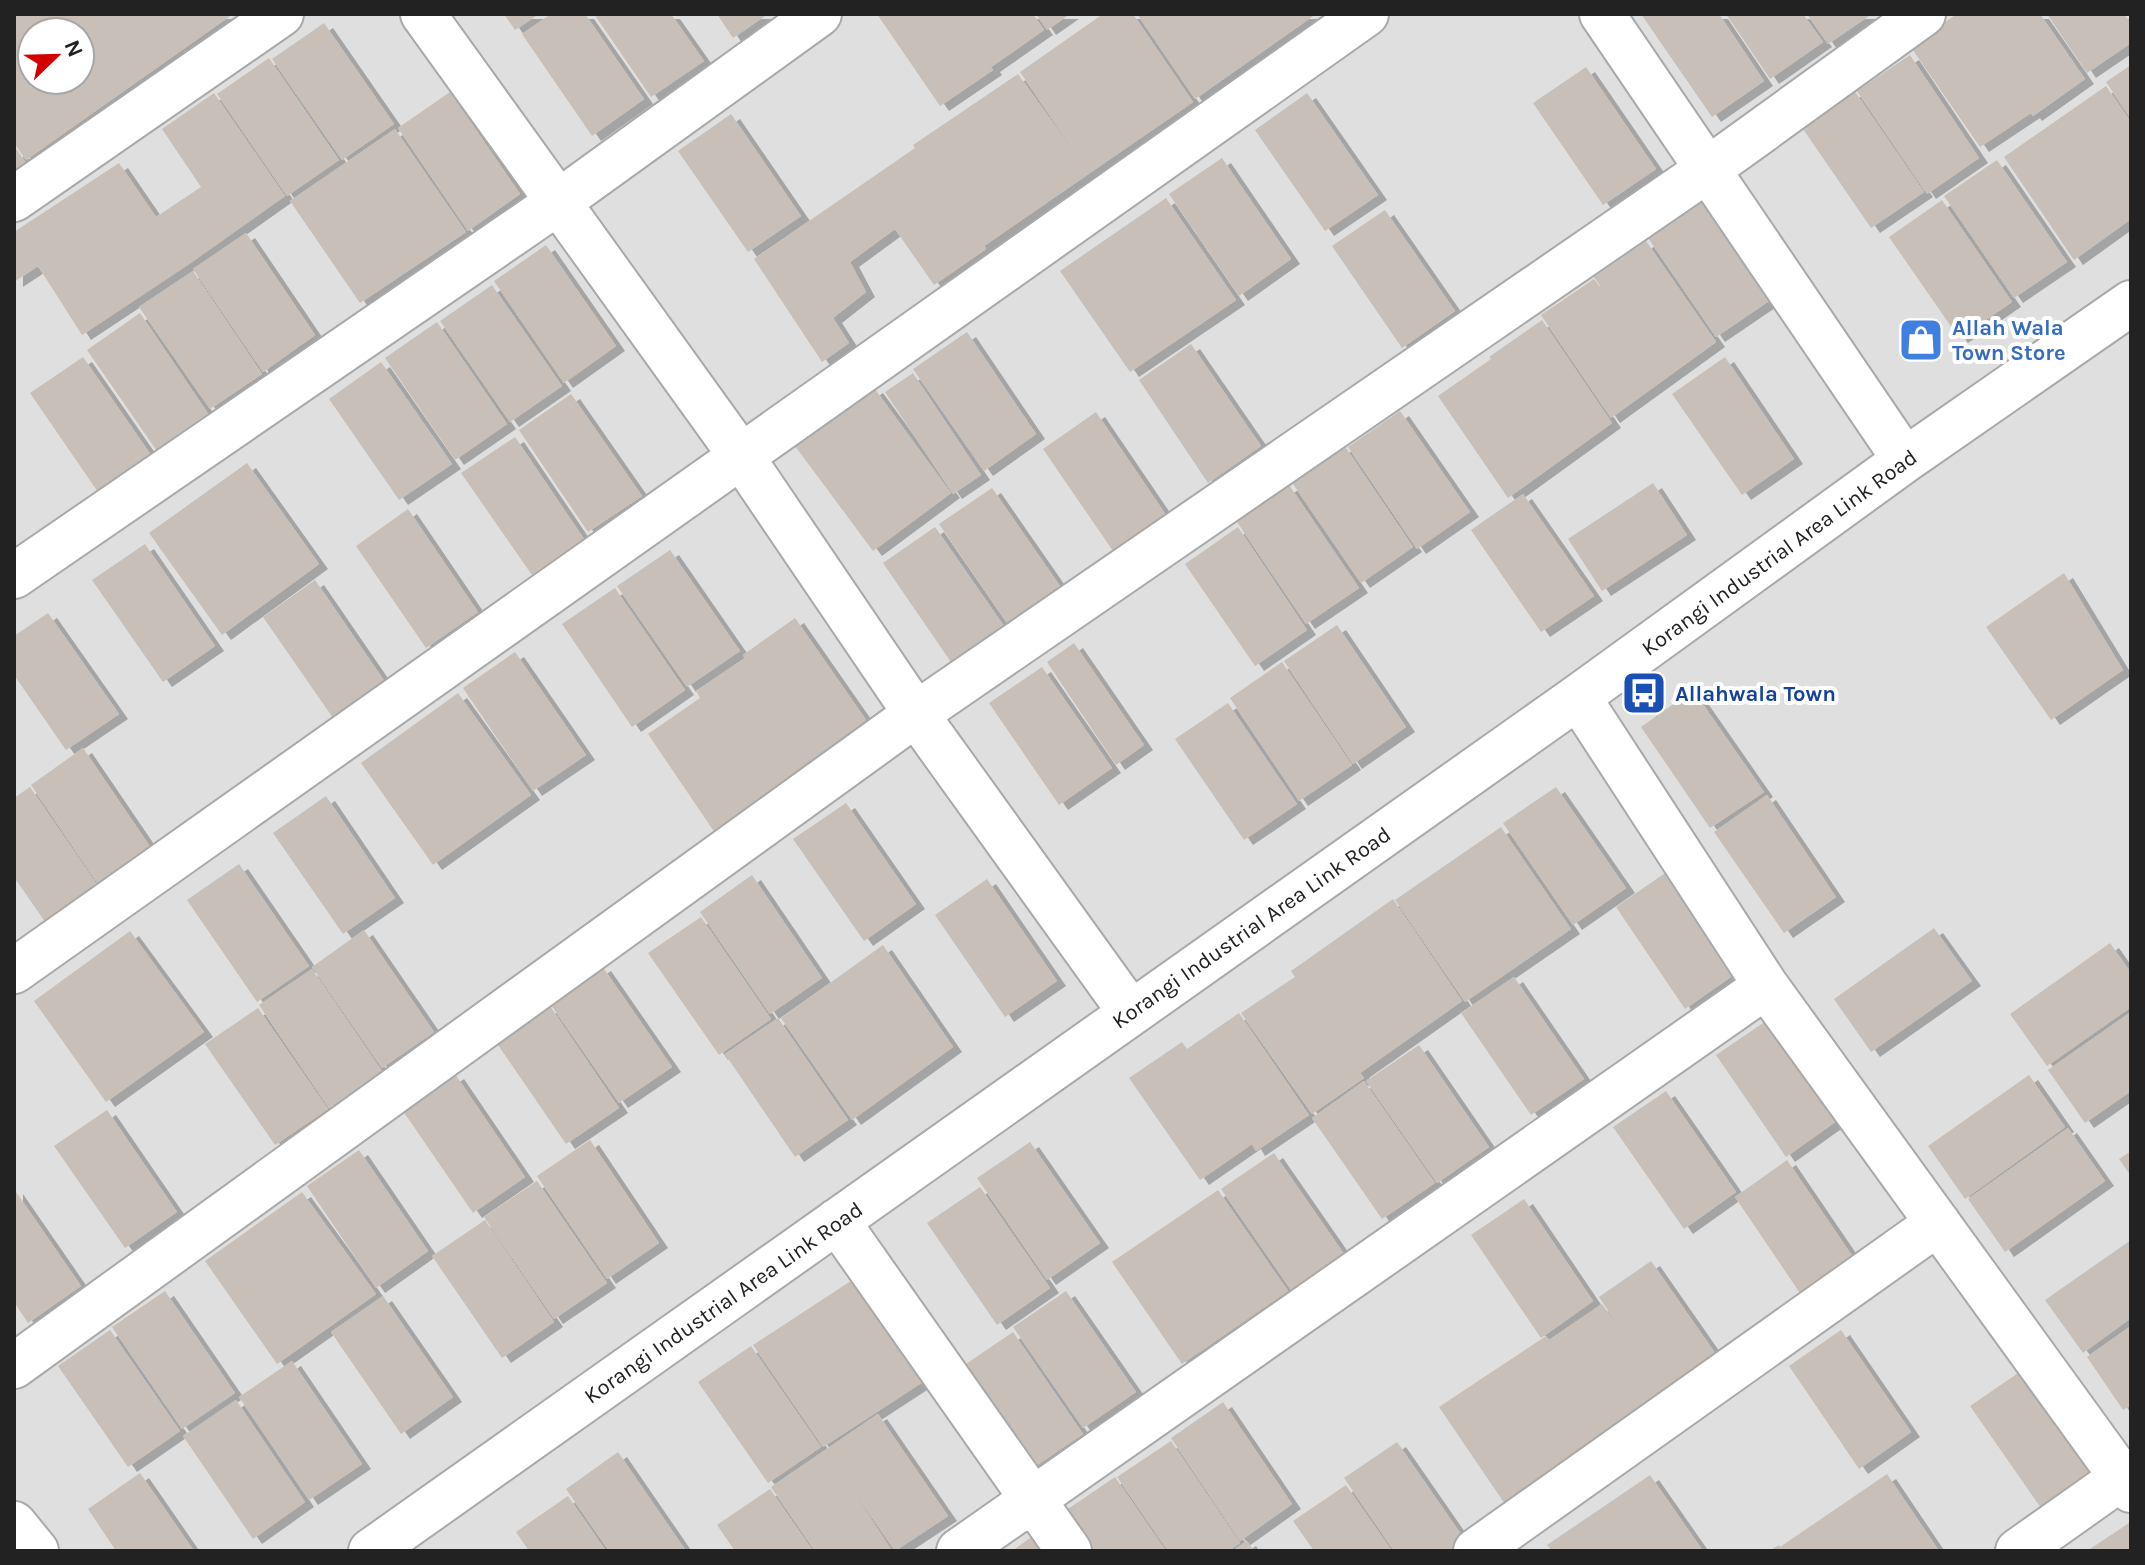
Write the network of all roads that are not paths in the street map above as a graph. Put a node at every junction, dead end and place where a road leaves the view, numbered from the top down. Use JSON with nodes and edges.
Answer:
{"nodes":[{"id":1,"x":281,"y":14,"type":"edge"},
{"id":2,"x":423,"y":14,"type":"edge"},
{"id":3,"x":819,"y":14,"type":"edge"},
{"id":4,"x":1366,"y":14,"type":"edge"},
{"id":5,"x":1602,"y":14,"type":"edge"},
{"id":6,"x":1923,"y":14,"type":"edge"},
{"id":7,"x":1707,"y":170,"type":"junction"},
{"id":8,"x":14,"y":199,"type":"edge"},
{"id":9,"x":557,"y":203,"type":"junction"},
{"id":10,"x":2123,"y":325,"type":"edge"},
{"id":11,"x":741,"y":456,"type":"junction"},
{"id":12,"x":1905,"y":460,"type":"junction"},
{"id":13,"x":14,"y":576,"type":"edge"},
{"id":14,"x":1578,"y":697,"type":"junction"},
{"id":15,"x":916,"y":714,"type":"junction"},
{"id":16,"x":14,"y":971,"type":"edge"},
{"id":17,"x":1766,"y":986,"type":"junction"},
{"id":18,"x":1131,"y":1013,"type":"junction"},
{"id":19,"x":837,"y":1221,"type":"junction"},
{"id":20,"x":1938,"y":1223,"type":"junction"},
{"id":21,"x":14,"y":1366,"type":"edge"},
{"id":22,"x":2128,"y":1479,"type":"edge"},
{"id":23,"x":1030,"y":1499,"type":"junction"},
{"id":24,"x":14,"y":1524,"type":"edge"},
{"id":25,"x":36,"y":1551,"type":"edge"},
{"id":26,"x":371,"y":1551,"type":"edge"},
{"id":27,"x":959,"y":1551,"type":"edge"},
{"id":28,"x":1069,"y":1551,"type":"edge"},
{"id":29,"x":1476,"y":1551,"type":"edge"},
{"id":30,"x":2018,"y":1551,"type":"edge"}],
"edges":[{"from":1,"to":8,"type":"street"},
{"from":2,"to":9,"type":"street"},
{"from":3,"to":9,"type":"street"},
{"from":4,"to":11,"type":"street"},
{"from":5,"to":7,"type":"street"},
{"from":6,"to":7,"type":"street"},
{"from":7,"to":12,"type":"street"},
{"from":7,"to":15,"type":"street"},
{"from":9,"to":11,"type":"street"},
{"from":9,"to":13,"type":"street"},
{"from":10,"to":12,"type":"street","name":"Korangi Industrial Area Link Road"},
{"from":11,"to":15,"type":"street"},
{"from":11,"to":16,"type":"street"},
{"from":12,"to":14,"type":"street","name":"Korangi Industrial Area Link Road"},
{"from":14,"to":17,"type":"street"},
{"from":14,"to":18,"type":"street","name":"Korangi Industrial Area Link Road"},
{"from":15,"to":18,"type":"street"},
{"from":15,"to":21,"type":"street"},
{"from":17,"to":20,"type":"street"},
{"from":17,"to":23,"type":"street"},
{"from":18,"to":19,"type":"street","name":"Korangi Industrial Area Link Road"},
{"from":19,"to":23,"type":"street"},
{"from":19,"to":26,"type":"street","name":"Korangi Industrial Area Link Road"},
{"from":20,"to":22,"type":"street"},
{"from":20,"to":29,"type":"street"},
{"from":22,"to":30,"type":"street"},
{"from":23,"to":27,"type":"street"},
{"from":23,"to":28,"type":"street"},
{"from":24,"to":25,"type":"street"}]}
